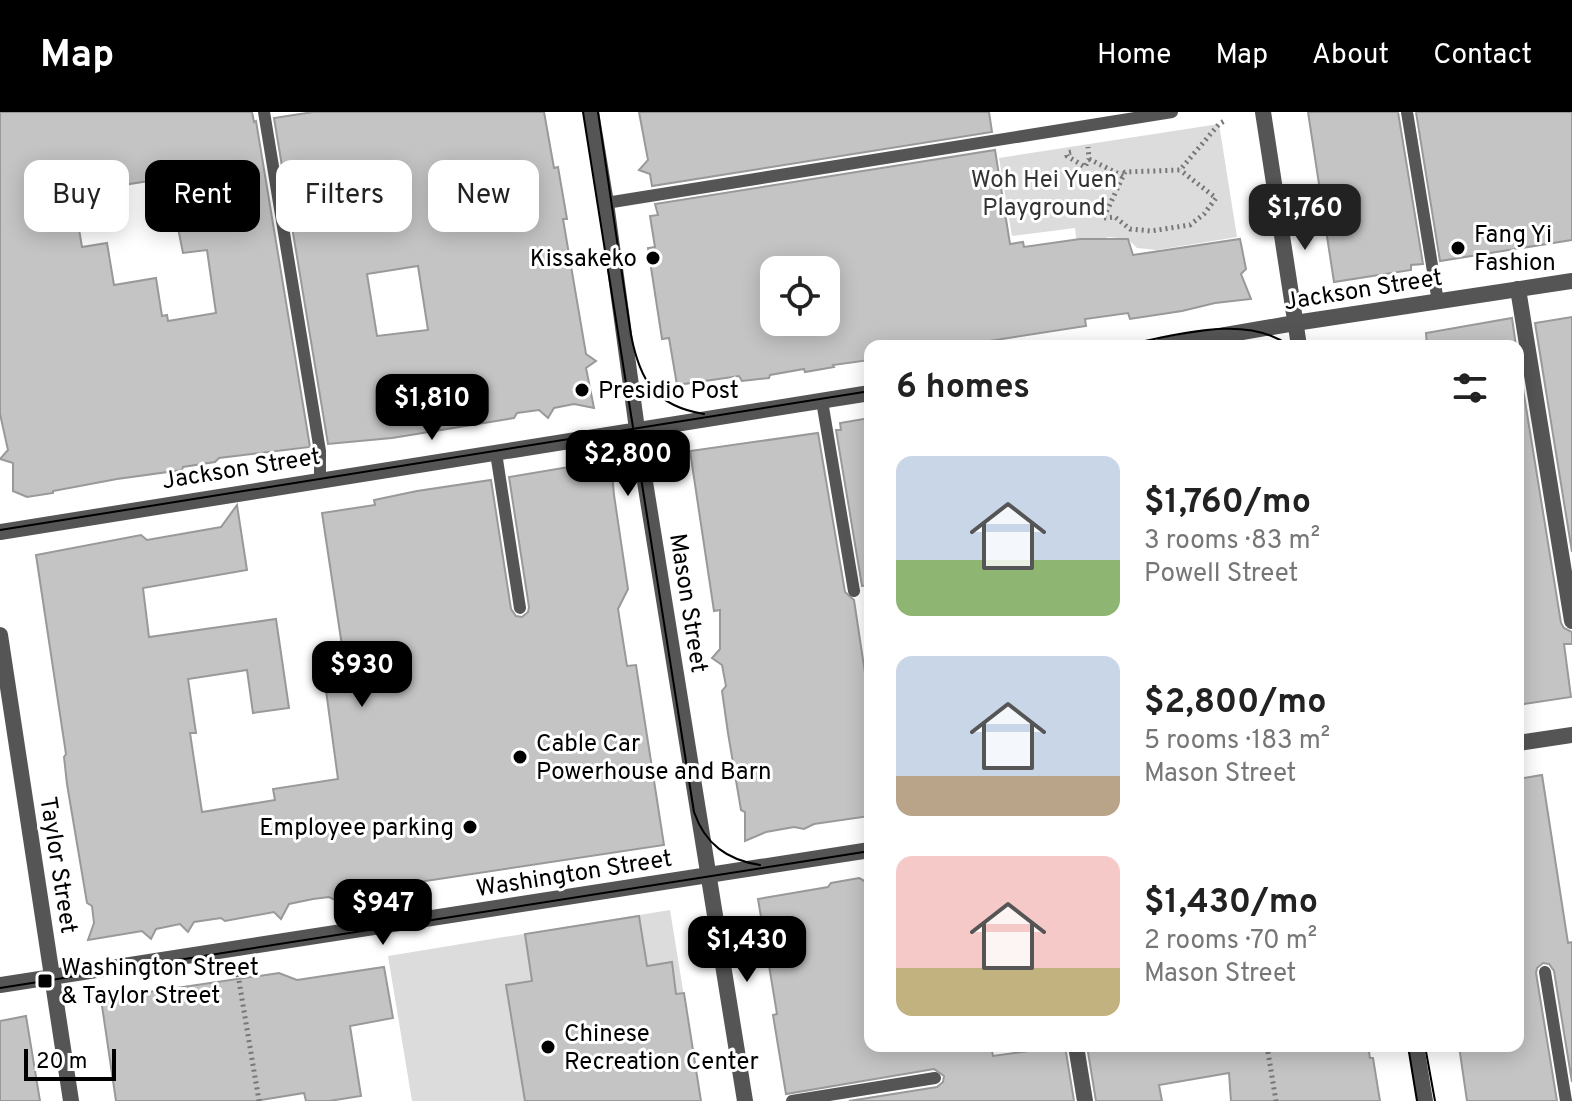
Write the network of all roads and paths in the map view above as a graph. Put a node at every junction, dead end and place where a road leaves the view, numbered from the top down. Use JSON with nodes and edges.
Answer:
{"nodes":[{"id":1,"x":264,"y":112,"type":"edge"},
{"id":2,"x":591,"y":112,"type":"edge"},
{"id":3,"x":1172,"y":112,"type":"edge"},
{"id":4,"x":1263,"y":112,"type":"edge"},
{"id":5,"x":1407,"y":112,"type":"edge"},
{"id":6,"x":1226,"y":120,"type":"dead end"},
{"id":7,"x":1088,"y":150,"type":"dead end"},
{"id":8,"x":1067,"y":153,"type":"dead end"},
{"id":9,"x":1089,"y":159,"type":"junction"},
{"id":10,"x":1180,"y":170,"type":"junction"},
{"id":11,"x":1123,"y":176,"type":"junction"},
{"id":12,"x":606,"y":203,"type":"junction"},
{"id":13,"x":1572,"y":281,"type":"edge"},
{"id":14,"x":1518,"y":289,"type":"junction"},
{"id":15,"x":1438,"y":302,"type":"junction"},
{"id":16,"x":1295,"y":323,"type":"junction"},
{"id":17,"x":1197,"y":340,"type":"edge"},
{"id":18,"x":1298,"y":340,"type":"edge"},
{"id":19,"x":864,"y":394,"type":"edge"},
{"id":20,"x":822,"y":401,"type":"junction"},
{"id":21,"x":637,"y":430,"type":"junction"},
{"id":22,"x":496,"y":453,"type":"junction"},
{"id":23,"x":320,"y":480,"type":"junction"},
{"id":24,"x":0,"y":532,"type":"edge"},
{"id":25,"x":854,"y":591,"type":"dead end"},
{"id":26,"x":520,"y":608,"type":"dead end"},
{"id":27,"x":1572,"y":621,"type":"edge"},
{"id":28,"x":0,"y":635,"type":"edge"},
{"id":29,"x":1572,"y":735,"type":"edge"},
{"id":30,"x":1524,"y":742,"type":"edge"},
{"id":31,"x":864,"y":851,"type":"edge"},
{"id":32,"x":709,"y":876,"type":"junction"},
{"id":33,"x":1545,"y":972,"type":"dead end"},
{"id":34,"x":238,"y":975,"type":"dead end"},
{"id":35,"x":51,"y":978,"type":"junction"},
{"id":36,"x":0,"y":985,"type":"edge"},
{"id":37,"x":1077,"y":1052,"type":"edge"},
{"id":38,"x":1268,"y":1052,"type":"edge"},
{"id":39,"x":1417,"y":1052,"type":"edge"},
{"id":40,"x":935,"y":1078,"type":"dead end"},
{"id":41,"x":71,"y":1101,"type":"edge"},
{"id":42,"x":259,"y":1101,"type":"edge"},
{"id":43,"x":745,"y":1101,"type":"edge"},
{"id":44,"x":792,"y":1101,"type":"edge"},
{"id":45,"x":1085,"y":1101,"type":"edge"},
{"id":46,"x":1276,"y":1101,"type":"edge"},
{"id":47,"x":1425,"y":1101,"type":"edge"},
{"id":48,"x":1566,"y":1101,"type":"edge"}],
"edges":[{"from":1,"to":23,"type":"lane"},
{"from":2,"to":12,"type":"street","name":"Mason Street"},
{"from":3,"to":12,"type":"lane"},
{"from":4,"to":16,"type":"street"},
{"from":5,"to":15,"type":"lane"},
{"from":6,"to":10,"type":"path"},
{"from":7,"to":9,"type":"path"},
{"from":8,"to":9,"type":"path"},
{"from":9,"to":11,"type":"path"},
{"from":10,"to":11,"type":"path"},
{"from":10,"to":11,"type":"path"},
{"from":12,"to":21,"type":"street","name":"Mason Street"},
{"from":13,"to":14,"type":"street","name":"Jackson Street"},
{"from":14,"to":15,"type":"street","name":"Jackson Street"},
{"from":14,"to":27,"type":"street"},
{"from":15,"to":16,"type":"street","name":"Jackson Street"},
{"from":16,"to":17,"type":"street","name":"Jackson Street"},
{"from":16,"to":18,"type":"street"},
{"from":19,"to":20,"type":"street","name":"Jackson Street"},
{"from":20,"to":21,"type":"street","name":"Jackson Street"},
{"from":20,"to":25,"type":"lane"},
{"from":21,"to":22,"type":"street","name":"Jackson Street"},
{"from":21,"to":32,"type":"street","name":"Mason Street"},
{"from":22,"to":23,"type":"street","name":"Jackson Street"},
{"from":22,"to":26,"type":"lane"},
{"from":23,"to":24,"type":"street","name":"Jackson Street"},
{"from":28,"to":35,"type":"street","name":"Taylor Street"},
{"from":29,"to":30,"type":"street"},
{"from":31,"to":32,"type":"street","name":"Washington Street"},
{"from":32,"to":35,"type":"street","name":"Washington Street"},
{"from":32,"to":43,"type":"street","name":"Mason Street"},
{"from":33,"to":48,"type":"lane"},
{"from":34,"to":42,"type":"path"},
{"from":35,"to":36,"type":"street","name":"Washington Street"},
{"from":35,"to":41,"type":"street","name":"Taylor Street"},
{"from":37,"to":45,"type":"street"},
{"from":38,"to":46,"type":"path"},
{"from":39,"to":47,"type":"street"},
{"from":40,"to":44,"type":"lane"}]}
